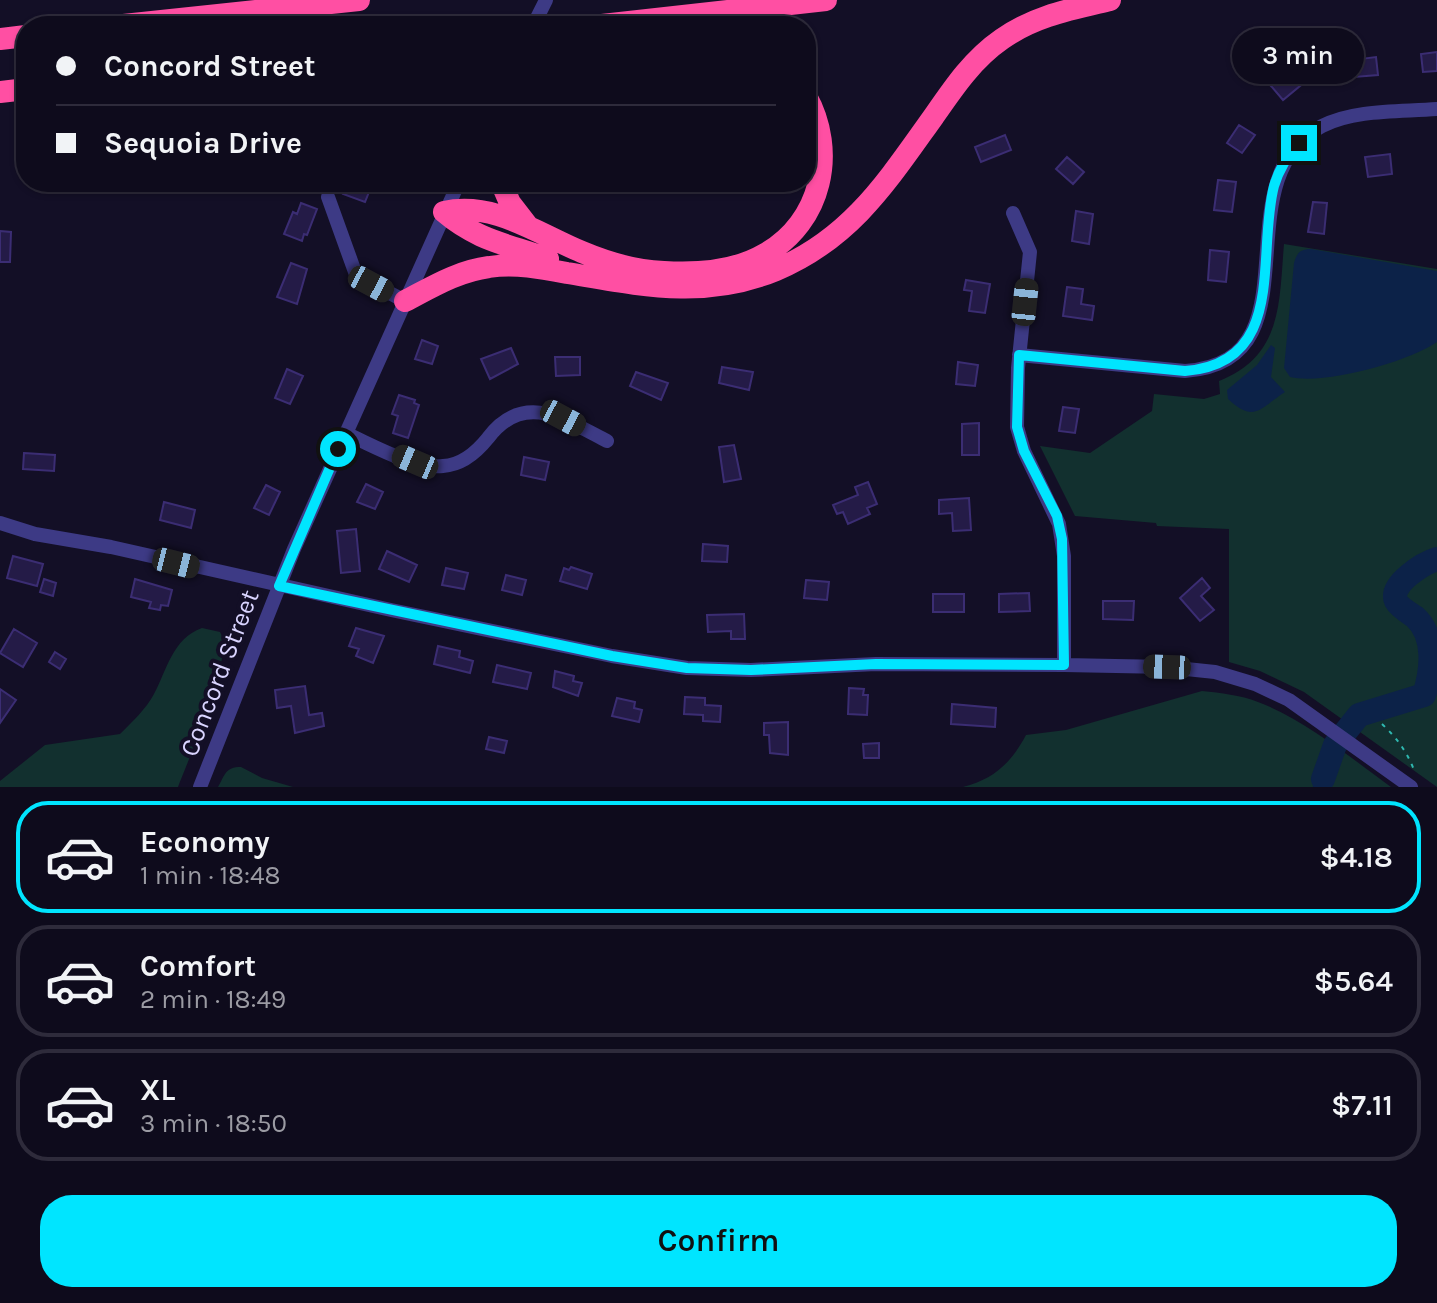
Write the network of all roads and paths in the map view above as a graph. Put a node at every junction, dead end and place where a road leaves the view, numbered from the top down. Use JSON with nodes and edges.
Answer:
{"nodes":[{"id":1,"x":359,"y":0,"type":"edge"},
{"id":2,"x":826,"y":0,"type":"edge"},
{"id":3,"x":1110,"y":0,"type":"edge"},
{"id":4,"x":208,"y":16,"type":"edge"},
{"id":5,"x":683,"y":16,"type":"edge"},
{"id":6,"x":1437,"y":109,"type":"edge"},
{"id":7,"x":816,"y":115,"type":"edge"},
{"id":8,"x":454,"y":192,"type":"edge"},
{"id":9,"x":506,"y":192,"type":"edge"},
{"id":10,"x":328,"y":197,"type":"dead end"},
{"id":11,"x":444,"y":212,"type":"junction"},
{"id":12,"x":1013,"y":213,"type":"dead end"},
{"id":13,"x":531,"y":228,"type":"junction"},
{"id":14,"x":605,"y":279,"type":"junction"},
{"id":15,"x":405,"y":301,"type":"junction"},
{"id":16,"x":1019,"y":355,"type":"junction"},
{"id":17,"x":345,"y":433,"type":"junction"},
{"id":18,"x":607,"y":441,"type":"dead end"},
{"id":19,"x":0,"y":523,"type":"edge"},
{"id":20,"x":279,"y":586,"type":"junction"},
{"id":21,"x":1064,"y":665,"type":"junction"},
{"id":22,"x":1382,"y":724,"type":"dead end"},
{"id":23,"x":1413,"y":780,"type":"edge"},
{"id":24,"x":200,"y":787,"type":"edge"}],
"edges":[{"from":1,"to":4,"type":"highway"},
{"from":2,"to":5,"type":"highway"},
{"from":3,"to":14,"type":"highway"},
{"from":6,"to":16,"type":"street"},
{"from":7,"to":13,"type":"highway"},
{"from":8,"to":11,"type":"street","name":"Concord Street"},
{"from":9,"to":13,"type":"highway"},
{"from":10,"to":15,"type":"street"},
{"from":11,"to":13,"type":"highway"},
{"from":11,"to":14,"type":"highway"},
{"from":11,"to":15,"type":"street","name":"Concord Street"},
{"from":12,"to":16,"type":"street"},
{"from":14,"to":15,"type":"highway"},
{"from":15,"to":17,"type":"street","name":"Concord Street"},
{"from":16,"to":21,"type":"street"},
{"from":17,"to":18,"type":"street"},
{"from":17,"to":20,"type":"street","name":"Concord Street"},
{"from":19,"to":20,"type":"street"},
{"from":20,"to":21,"type":"street"},
{"from":20,"to":24,"type":"street","name":"Concord Street"},
{"from":21,"to":23,"type":"street"},
{"from":22,"to":23,"type":"path"}]}
